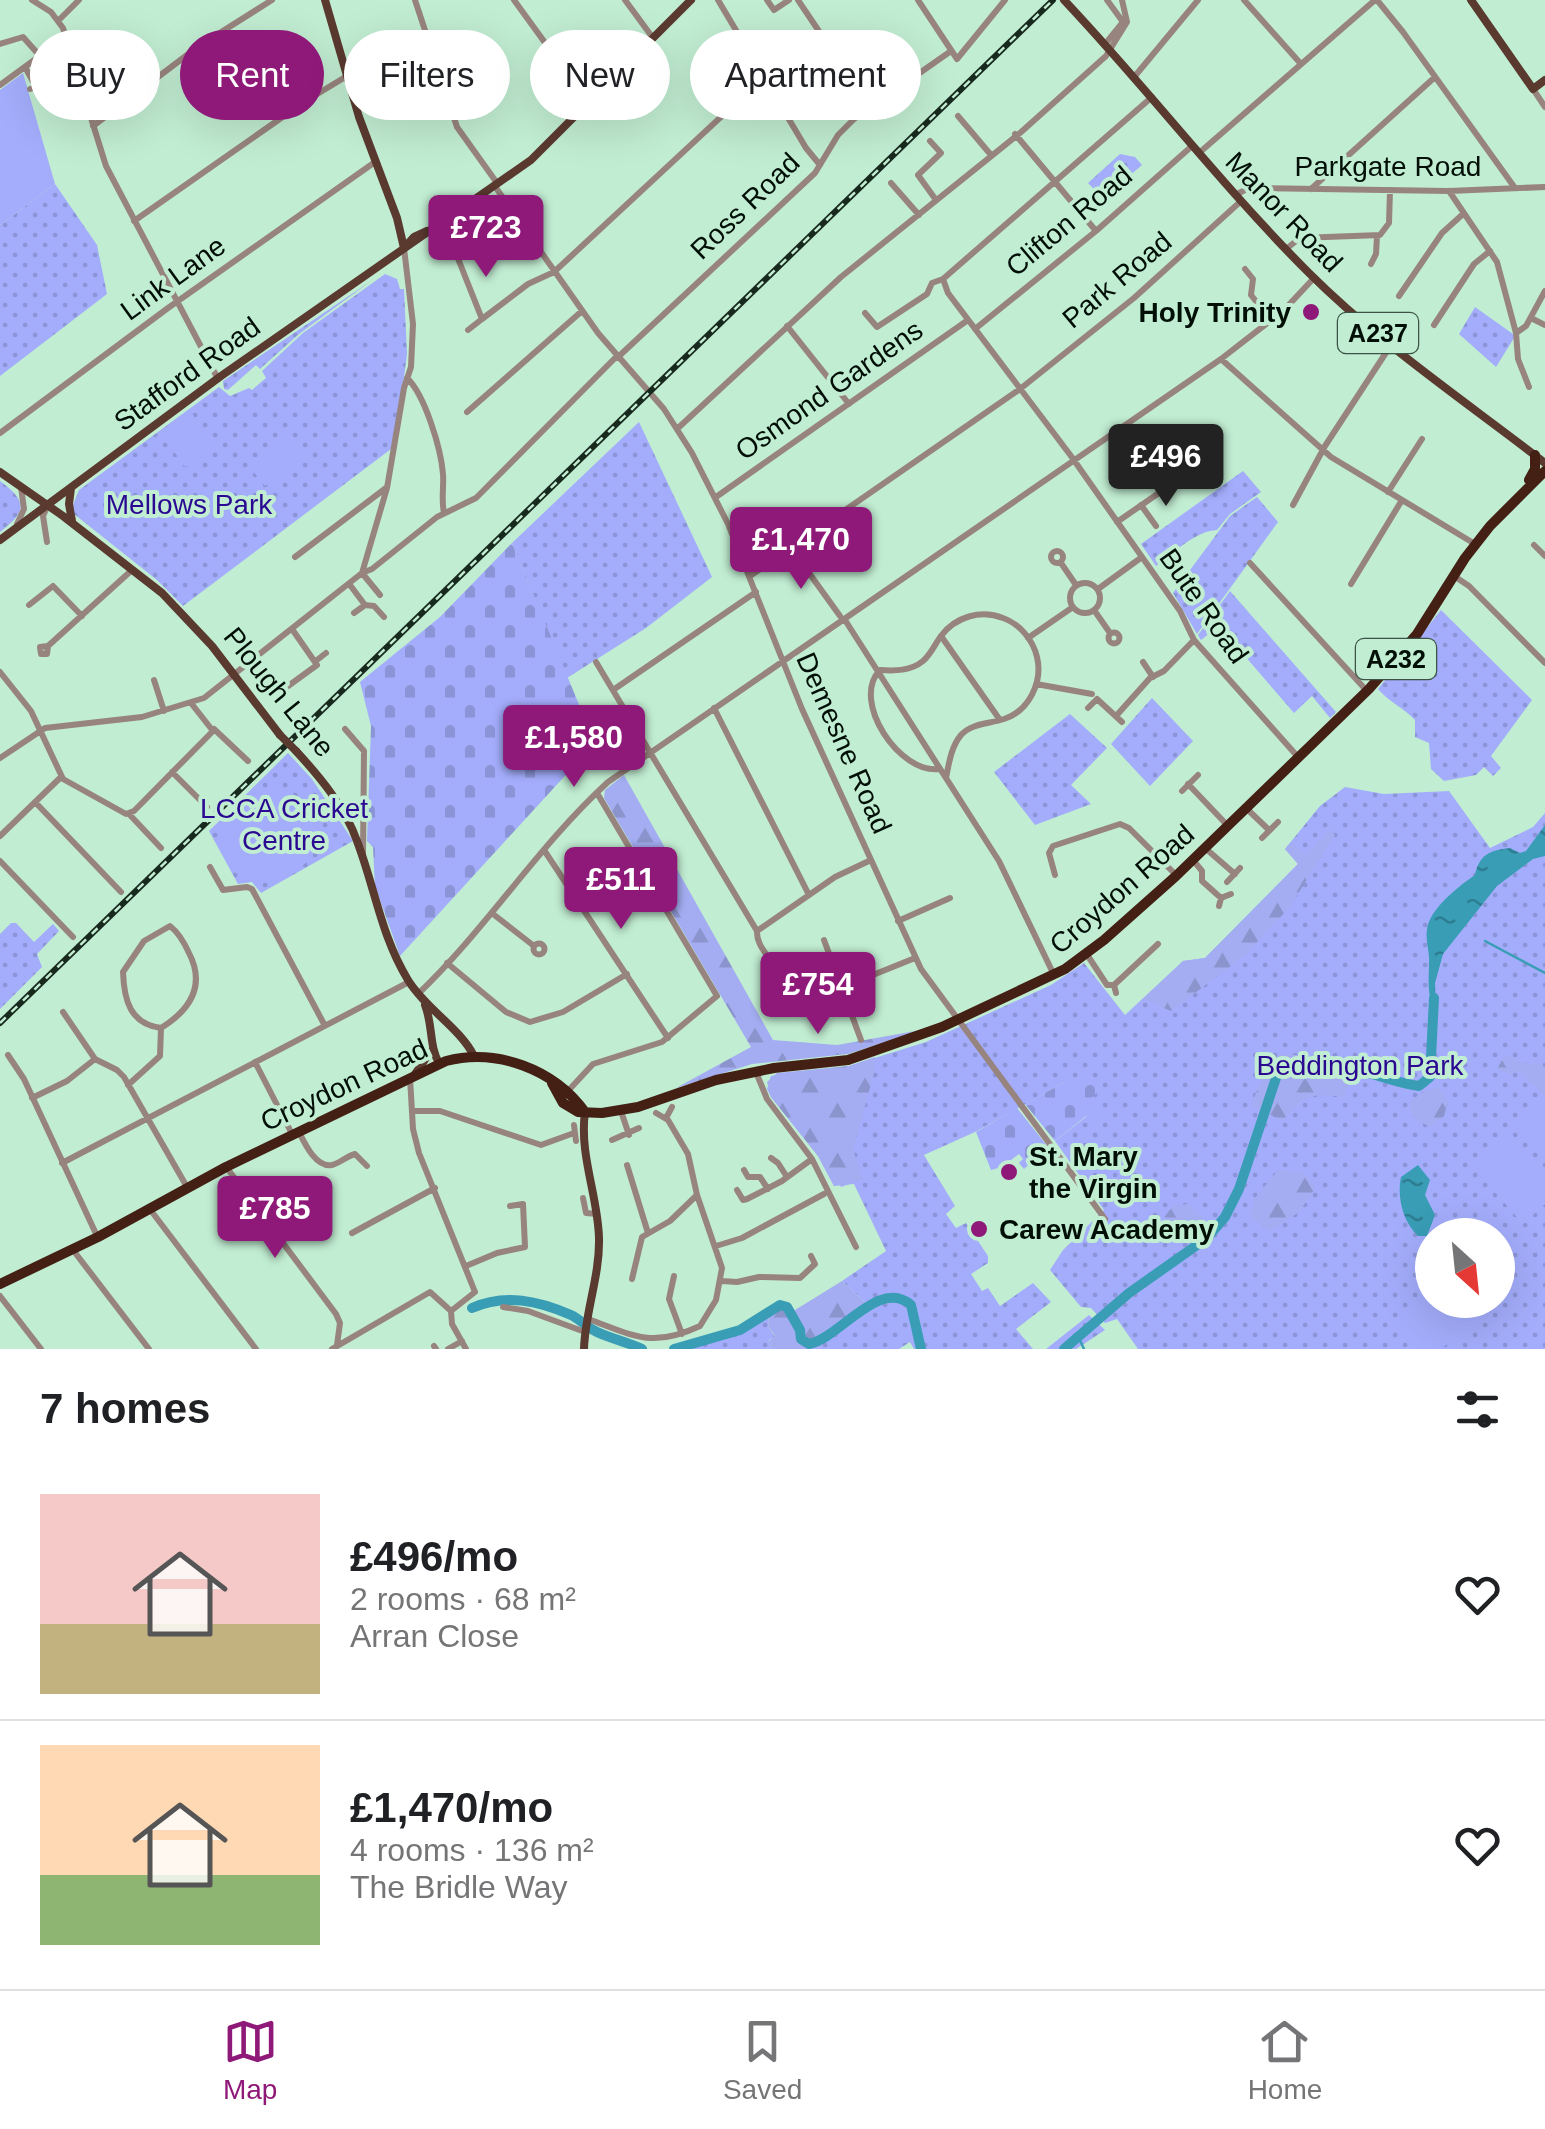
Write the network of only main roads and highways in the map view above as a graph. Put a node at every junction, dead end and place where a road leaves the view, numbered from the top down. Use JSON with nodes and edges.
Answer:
{"nodes":[{"id":1,"x":325,"y":0,"type":"edge"},
{"id":2,"x":691,"y":0,"type":"edge"},
{"id":3,"x":1064,"y":0,"type":"edge"},
{"id":4,"x":1471,"y":0,"type":"edge"},
{"id":5,"x":1545,"y":80,"type":"edge"},
{"id":6,"x":399,"y":226,"type":"junction"},
{"id":7,"x":432,"y":228,"type":"junction"},
{"id":8,"x":414,"y":237,"type":"junction"},
{"id":9,"x":404,"y":248,"type":"junction"},
{"id":10,"x":1542,"y":463,"type":"edge"},
{"id":11,"x":0,"y":472,"type":"edge"},
{"id":12,"x":1528,"y":485,"type":"junction"},
{"id":13,"x":71,"y":488,"type":"junction"},
{"id":14,"x":46,"y":507,"type":"junction"},
{"id":15,"x":74,"y":525,"type":"junction"},
{"id":16,"x":0,"y":540,"type":"edge"},
{"id":17,"x":436,"y":1022,"type":"junction"},
{"id":18,"x":431,"y":1051,"type":"junction"},
{"id":19,"x":474,"y":1056,"type":"junction"},
{"id":20,"x":439,"y":1064,"type":"junction"},
{"id":21,"x":412,"y":1075,"type":"junction"},
{"id":22,"x":552,"y":1083,"type":"junction"},
{"id":23,"x":585,"y":1112,"type":"junction"},
{"id":24,"x":0,"y":1284,"type":"edge"},
{"id":25,"x":584,"y":1349,"type":"edge"}],
"edges":[{"from":1,"to":6,"type":"main road"},
{"from":2,"to":7,"type":"main road","name":"Stafford Road"},
{"from":3,"to":10,"type":"main road","name":"Manor Road","number":"A237"},
{"from":4,"to":5,"type":"main road"},
{"from":6,"to":8,"type":"main road"},
{"from":6,"to":9,"type":"main road"},
{"from":7,"to":8,"type":"main road","name":"Stafford Road"},
{"from":7,"to":9,"type":"main road","name":"Stafford Road"},
{"from":8,"to":9,"type":"main road","name":"Stafford Road"},
{"from":9,"to":13,"type":"main road","name":"Stafford Road"},
{"from":10,"to":12,"type":"highway","name":"Croydon Road","number":"A232"},
{"from":10,"to":12,"type":"highway"},
{"from":11,"to":14,"type":"main road","name":"Plough Lane"},
{"from":12,"to":23,"type":"highway","name":"Croydon Road","number":"A232"},
{"from":13,"to":14,"type":"main road","name":"Stafford Road"},
{"from":13,"to":15,"type":"main road"},
{"from":14,"to":15,"type":"main road","name":"Plough Lane"},
{"from":14,"to":16,"type":"main road","name":"Stafford Road"},
{"from":15,"to":17,"type":"main road","name":"Plough Lane","bridge":true},
{"from":17,"to":18,"type":"main road"},
{"from":17,"to":19,"type":"main road","name":"Plough Lane"},
{"from":18,"to":20,"type":"main road"},
{"from":18,"to":21,"type":"main road"},
{"from":19,"to":20,"type":"highway","name":"Croydon Road"},
{"from":19,"to":22,"type":"highway","name":"Croydon Road"},
{"from":20,"to":21,"type":"highway","name":"Croydon Road"},
{"from":21,"to":24,"type":"highway","name":"Croydon Road"},
{"from":22,"to":23,"type":"highway","name":"Croydon Road"},
{"from":22,"to":23,"type":"highway","name":"Croydon Road"},
{"from":23,"to":25,"type":"main road"}]}
